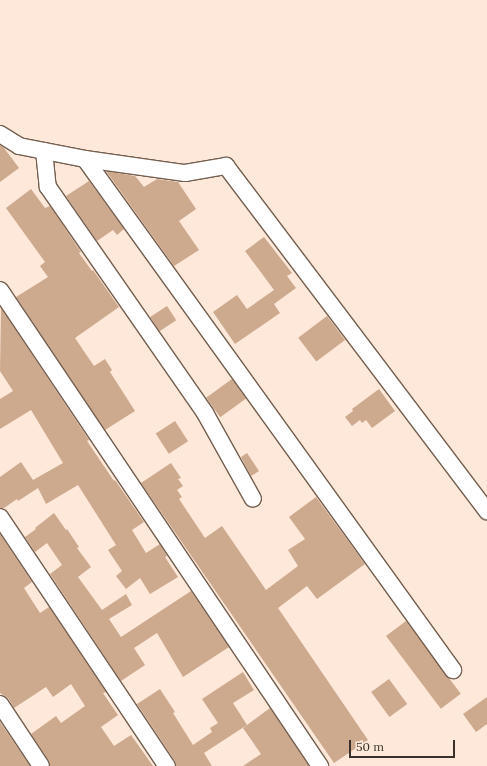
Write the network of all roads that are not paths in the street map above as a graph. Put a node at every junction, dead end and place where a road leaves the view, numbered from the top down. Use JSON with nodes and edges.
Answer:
{"nodes":[{"id":1,"x":0,"y":134,"type":"edge"},
{"id":2,"x":44,"y":151,"type":"junction"},
{"id":3,"x":85,"y":159,"type":"junction"},
{"id":4,"x":0,"y":290,"type":"edge"},
{"id":5,"x":253,"y":499,"type":"dead end"},
{"id":6,"x":487,"y":512,"type":"edge"},
{"id":7,"x":0,"y":517,"type":"edge"},
{"id":8,"x":453,"y":670,"type":"dead end"},
{"id":9,"x":0,"y":704,"type":"edge"},
{"id":10,"x":41,"y":766,"type":"edge"},
{"id":11,"x":167,"y":766,"type":"edge"},
{"id":12,"x":320,"y":766,"type":"edge"}],
"edges":[{"from":1,"to":2,"type":"street"},
{"from":2,"to":3,"type":"street"},
{"from":2,"to":5,"type":"street"},
{"from":3,"to":6,"type":"street"},
{"from":3,"to":8,"type":"street"},
{"from":4,"to":12,"type":"street"},
{"from":7,"to":11,"type":"street"},
{"from":9,"to":10,"type":"street"}]}
